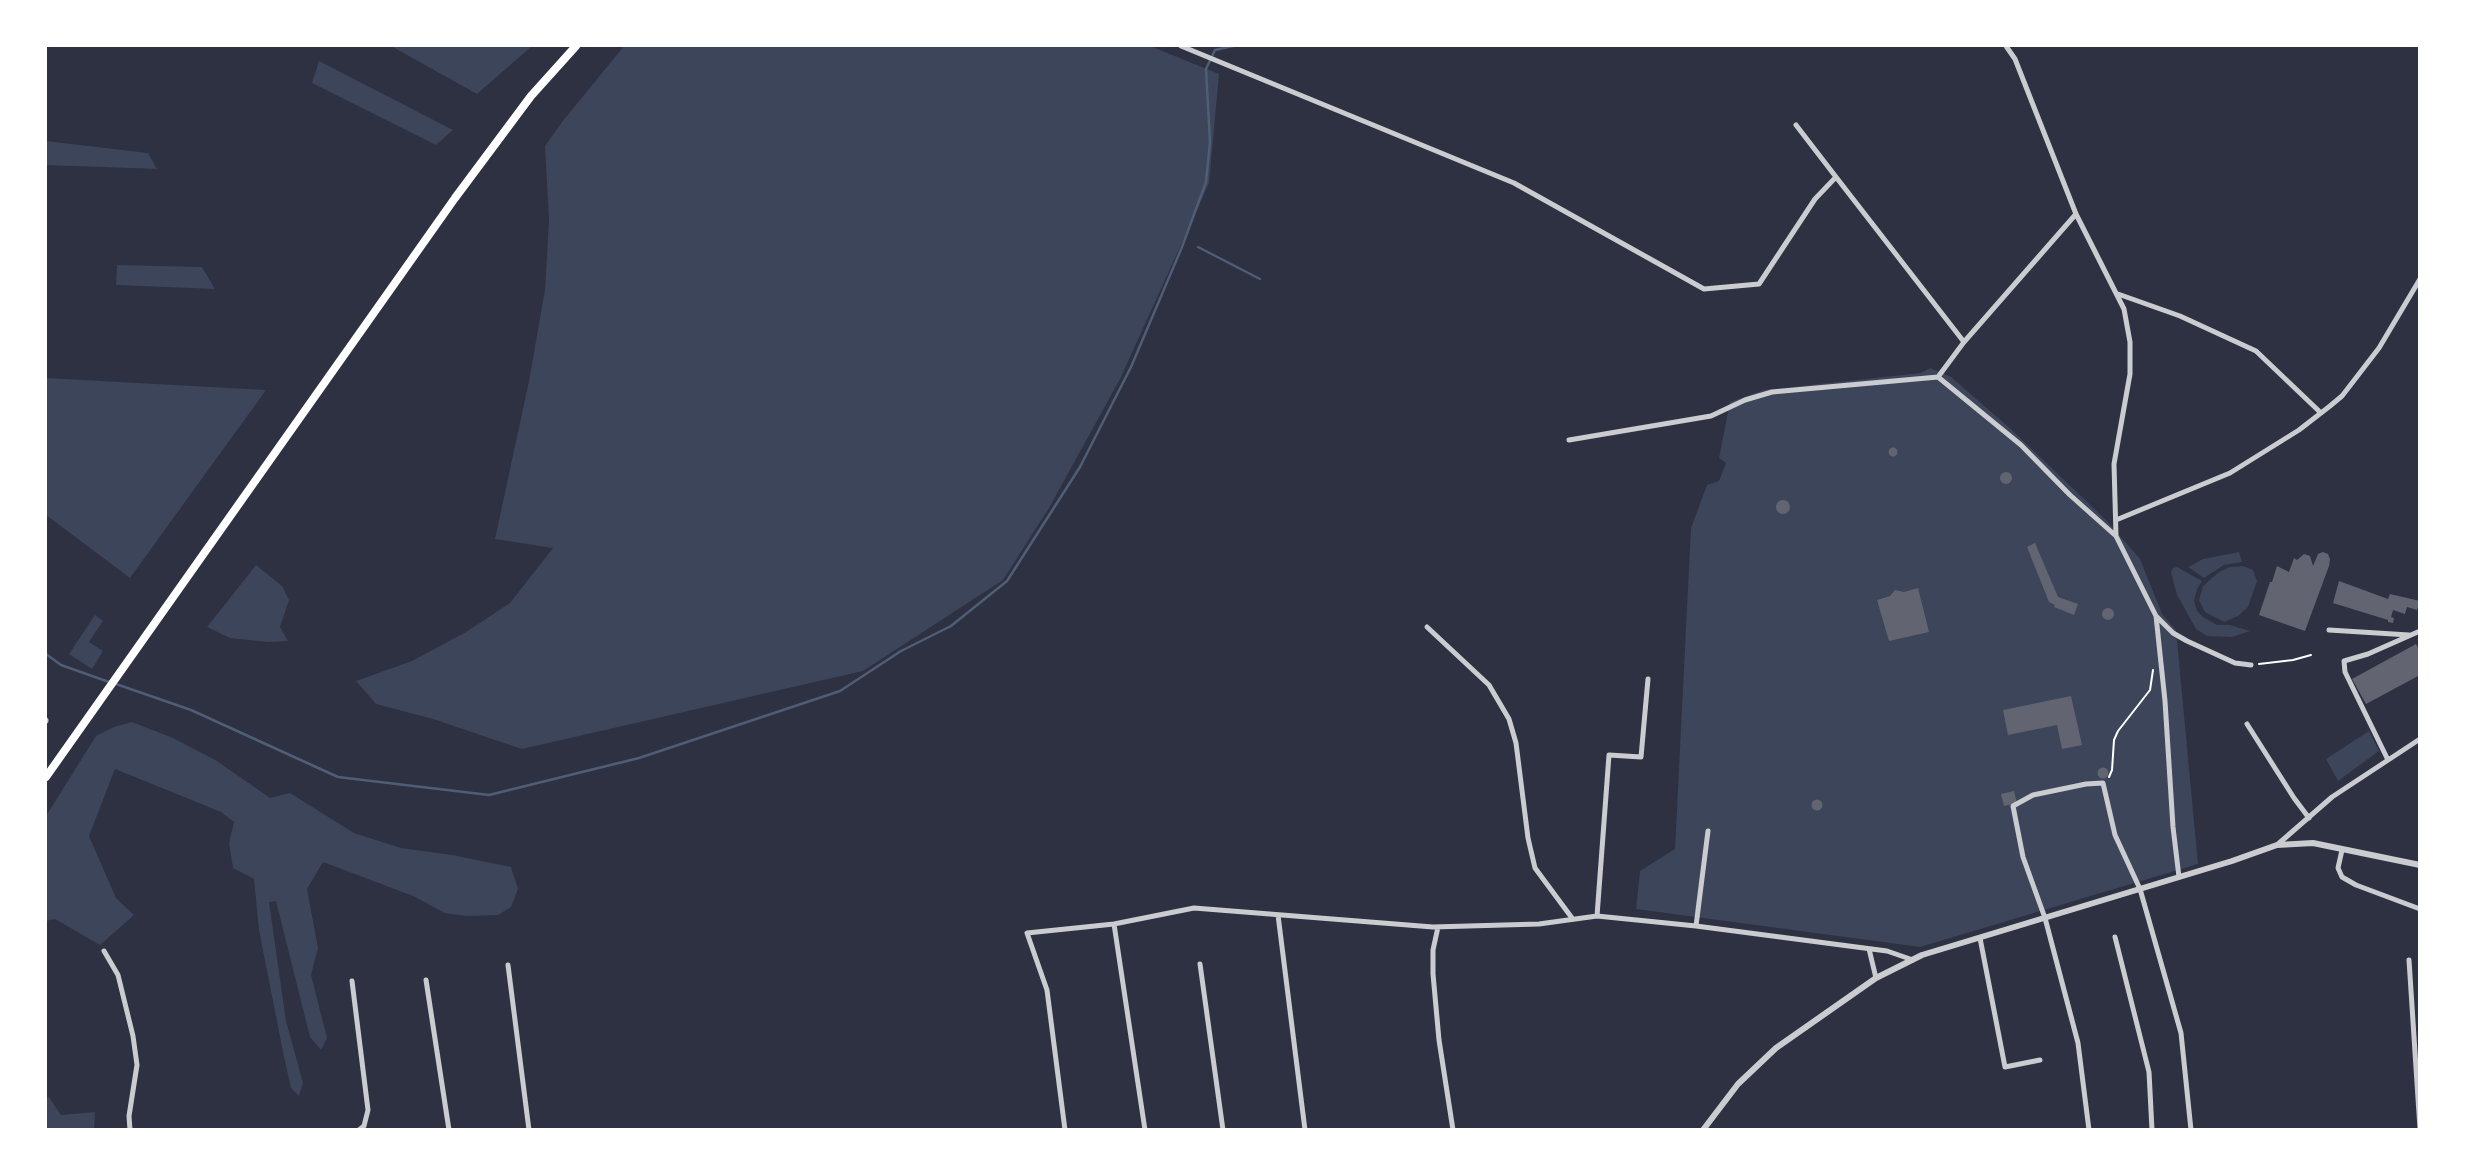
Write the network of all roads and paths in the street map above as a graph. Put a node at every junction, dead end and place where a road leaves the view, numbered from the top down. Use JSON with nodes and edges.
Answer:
{"nodes":[{"id":1,"x":576,"y":46,"type":"edge"},
{"id":2,"x":1181,"y":46,"type":"edge"},
{"id":3,"x":2006,"y":46,"type":"edge"},
{"id":4,"x":1796,"y":125,"type":"dead end"},
{"id":5,"x":1836,"y":177,"type":"junction"},
{"id":6,"x":2076,"y":214,"type":"junction"},
{"id":7,"x":2420,"y":279,"type":"edge"},
{"id":8,"x":2118,"y":294,"type":"junction"},
{"id":9,"x":1964,"y":342,"type":"junction"},
{"id":10,"x":1938,"y":377,"type":"junction"},
{"id":11,"x":2320,"y":413,"type":"junction"},
{"id":12,"x":1569,"y":440,"type":"dead end"},
{"id":13,"x":2116,"y":520,"type":"junction"},
{"id":14,"x":2116,"y":536,"type":"junction"},
{"id":15,"x":2156,"y":616,"type":"junction"},
{"id":16,"x":1427,"y":627,"type":"dead end"},
{"id":17,"x":2329,"y":630,"type":"dead end"},
{"id":18,"x":2420,"y":631,"type":"edge"},
{"id":19,"x":2412,"y":635,"type":"junction"},
{"id":20,"x":2311,"y":654,"type":"dead end"},
{"id":21,"x":2160,"y":656,"type":"junction"},
{"id":22,"x":2251,"y":665,"type":"joint"},
{"id":23,"x":1648,"y":679,"type":"dead end"},
{"id":24,"x":2247,"y":724,"type":"dead end"},
{"id":25,"x":2420,"y":739,"type":"edge"},
{"id":26,"x":2388,"y":760,"type":"junction"},
{"id":27,"x":46,"y":778,"type":"edge"},
{"id":28,"x":2103,"y":783,"type":"junction"},
{"id":29,"x":2309,"y":818,"type":"junction"},
{"id":30,"x":1708,"y":831,"type":"dead end"},
{"id":31,"x":2277,"y":845,"type":"junction"},
{"id":32,"x":2342,"y":850,"type":"junction"},
{"id":33,"x":2420,"y":865,"type":"edge"},
{"id":34,"x":2179,"y":877,"type":"junction"},
{"id":35,"x":2140,"y":889,"type":"junction"},
{"id":36,"x":2420,"y":909,"type":"edge"},
{"id":37,"x":1278,"y":915,"type":"junction"},
{"id":38,"x":1597,"y":916,"type":"junction"},
{"id":39,"x":1572,"y":918,"type":"junction"},
{"id":40,"x":2045,"y":918,"type":"junction"},
{"id":41,"x":1114,"y":924,"type":"junction"},
{"id":42,"x":1696,"y":926,"type":"junction"},
{"id":43,"x":1438,"y":927,"type":"junction"},
{"id":44,"x":2115,"y":937,"type":"dead end"},
{"id":45,"x":1980,"y":938,"type":"junction"},
{"id":46,"x":1869,"y":949,"type":"junction"},
{"id":47,"x":104,"y":951,"type":"dead end"},
{"id":48,"x":1913,"y":960,"type":"junction"},
{"id":49,"x":2409,"y":960,"type":"dead end"},
{"id":50,"x":1200,"y":964,"type":"dead end"},
{"id":51,"x":508,"y":965,"type":"dead end"},
{"id":52,"x":1876,"y":978,"type":"junction"},
{"id":53,"x":426,"y":979,"type":"dead end"},
{"id":54,"x":352,"y":981,"type":"dead end"},
{"id":55,"x":2040,"y":1060,"type":"dead end"},
{"id":56,"x":130,"y":1129,"type":"edge"},
{"id":57,"x":359,"y":1129,"type":"edge"},
{"id":58,"x":449,"y":1129,"type":"edge"},
{"id":59,"x":529,"y":1129,"type":"edge"},
{"id":60,"x":1065,"y":1129,"type":"edge"},
{"id":61,"x":1144,"y":1129,"type":"edge"},
{"id":62,"x":1223,"y":1129,"type":"edge"},
{"id":63,"x":1305,"y":1129,"type":"edge"},
{"id":64,"x":1453,"y":1129,"type":"edge"},
{"id":65,"x":1703,"y":1129,"type":"edge"},
{"id":66,"x":2089,"y":1129,"type":"edge"},
{"id":67,"x":2152,"y":1129,"type":"edge"},
{"id":68,"x":2191,"y":1129,"type":"edge"},
{"id":69,"x":2420,"y":1129,"type":"edge"}],
"edges":[{"from":1,"to":27,"type":"main road"},
{"from":2,"to":5,"type":"street"},
{"from":3,"to":6,"type":"street"},
{"from":4,"to":5,"type":"street"},
{"from":5,"to":9,"type":"street"},
{"from":6,"to":8,"type":"street"},
{"from":6,"to":9,"type":"street"},
{"from":7,"to":11,"type":"street"},
{"from":8,"to":11,"type":"street"},
{"from":8,"to":13,"type":"street"},
{"from":9,"to":10,"type":"street"},
{"from":10,"to":12,"type":"street"},
{"from":10,"to":14,"type":"street"},
{"from":11,"to":13,"type":"street"},
{"from":13,"to":14,"type":"street"},
{"from":14,"to":15,"type":"street"},
{"from":15,"to":21,"type":"street"},
{"from":15,"to":22,"type":"street"},
{"from":16,"to":39,"type":"street"},
{"from":17,"to":19,"type":"street"},
{"from":18,"to":19,"type":"street"},
{"from":19,"to":26,"type":"street"},
{"from":20,"to":22,"type":"path"},
{"from":21,"to":28,"type":"path"},
{"from":21,"to":34,"type":"street"},
{"from":23,"to":38,"type":"street"},
{"from":24,"to":29,"type":"street"},
{"from":25,"to":26,"type":"street"},
{"from":26,"to":29,"type":"street"},
{"from":28,"to":35,"type":"street"},
{"from":28,"to":40,"type":"street"},
{"from":29,"to":31,"type":"street"},
{"from":30,"to":42,"type":"street"},
{"from":31,"to":32,"type":"street"},
{"from":31,"to":34,"type":"street"},
{"from":32,"to":33,"type":"street"},
{"from":32,"to":36,"type":"street"},
{"from":34,"to":35,"type":"street"},
{"from":35,"to":40,"type":"street"},
{"from":35,"to":68,"type":"street"},
{"from":37,"to":41,"type":"street"},
{"from":37,"to":43,"type":"street"},
{"from":37,"to":63,"type":"street"},
{"from":38,"to":39,"type":"street"},
{"from":38,"to":42,"type":"street"},
{"from":39,"to":43,"type":"street"},
{"from":40,"to":45,"type":"street"},
{"from":40,"to":66,"type":"street"},
{"from":41,"to":60,"type":"street"},
{"from":41,"to":61,"type":"street"},
{"from":42,"to":46,"type":"street"},
{"from":43,"to":64,"type":"street"},
{"from":44,"to":67,"type":"street"},
{"from":45,"to":48,"type":"street"},
{"from":45,"to":55,"type":"street"},
{"from":46,"to":48,"type":"street"},
{"from":46,"to":52,"type":"street"},
{"from":47,"to":56,"type":"street"},
{"from":48,"to":52,"type":"street"},
{"from":49,"to":69,"type":"street"},
{"from":50,"to":62,"type":"street"},
{"from":51,"to":59,"type":"street"},
{"from":52,"to":65,"type":"street"},
{"from":53,"to":58,"type":"street"},
{"from":54,"to":57,"type":"street"}]}
